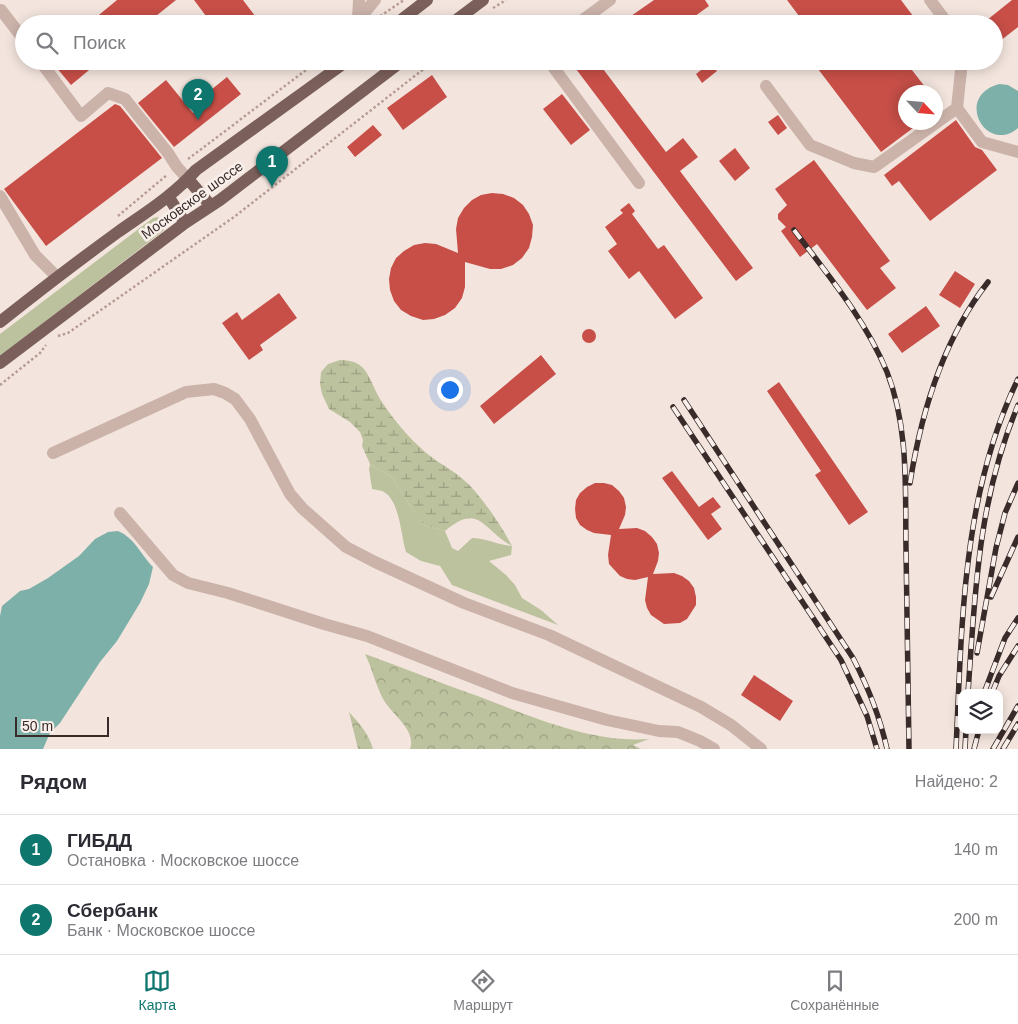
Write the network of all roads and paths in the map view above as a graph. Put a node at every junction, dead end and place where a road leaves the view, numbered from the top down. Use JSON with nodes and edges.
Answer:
{"nodes":[{"id":1,"x":359,"y":0,"type":"edge"},
{"id":2,"x":375,"y":0,"type":"edge"},
{"id":3,"x":404,"y":0,"type":"edge"},
{"id":4,"x":427,"y":0,"type":"edge"},
{"id":5,"x":483,"y":0,"type":"edge"},
{"id":6,"x":610,"y":0,"type":"edge"},
{"id":7,"x":930,"y":0,"type":"edge"},
{"id":8,"x":1,"y":10,"type":"edge"},
{"id":9,"x":360,"y":15,"type":"edge"},
{"id":10,"x":365,"y":15,"type":"edge"},
{"id":11,"x":375,"y":15,"type":"edge"},
{"id":12,"x":408,"y":15,"type":"edge"},
{"id":13,"x":464,"y":15,"type":"edge"},
{"id":14,"x":589,"y":15,"type":"edge"},
{"id":15,"x":941,"y":15,"type":"edge"},
{"id":16,"x":15,"y":28,"type":"edge"},
{"id":17,"x":47,"y":70,"type":"edge"},
{"id":18,"x":335,"y":70,"type":"edge"},
{"id":19,"x":390,"y":70,"type":"edge"},
{"id":20,"x":422,"y":70,"type":"edge"},
{"id":21,"x":555,"y":70,"type":"edge"},
{"id":22,"x":961,"y":70,"type":"edge"},
{"id":23,"x":766,"y":86,"type":"dead end"},
{"id":24,"x":956,"y":108,"type":"junction"},
{"id":25,"x":1018,"y":152,"type":"edge"},
{"id":26,"x":188,"y":179,"type":"junction"},
{"id":27,"x":639,"y":183,"type":"dead end"},
{"id":28,"x":0,"y":196,"type":"edge"},
{"id":29,"x":168,"y":196,"type":"junction"},
{"id":30,"x":211,"y":206,"type":"junction"},
{"id":31,"x":184,"y":224,"type":"junction"},
{"id":32,"x":57,"y":277,"type":"junction"},
{"id":33,"x":0,"y":322,"type":"edge"},
{"id":34,"x":0,"y":363,"type":"edge"},
{"id":35,"x":0,"y":385,"type":"edge"},
{"id":36,"x":53,"y":453,"type":"dead end"},
{"id":37,"x":120,"y":513,"type":"dead end"},
{"id":38,"x":714,"y":749,"type":"edge"},
{"id":39,"x":762,"y":749,"type":"edge"}],
"edges":[{"from":1,"to":9,"type":"lane"},
{"from":2,"to":10,"type":"lane"},
{"from":3,"to":11,"type":"path"},
{"from":4,"to":12,"type":"main road"},
{"from":5,"to":13,"type":"main road"},
{"from":6,"to":14,"type":"lane"},
{"from":7,"to":15,"type":"lane"},
{"from":8,"to":16,"type":"lane"},
{"from":17,"to":26,"type":"lane"},
{"from":18,"to":26,"type":"main road","name":"Московское шоссе"},
{"from":19,"to":30,"type":"main road","name":"Московское шоссе"},
{"from":20,"to":35,"type":"path"},
{"from":21,"to":27,"type":"lane"},
{"from":22,"to":24,"type":"lane"},
{"from":23,"to":24,"type":"lane"},
{"from":24,"to":25,"type":"lane"},
{"from":26,"to":29,"type":"main road","name":"Московское шоссе"},
{"from":26,"to":30,"type":"main road"},
{"from":28,"to":32,"type":"lane"},
{"from":29,"to":31,"type":"main road"},
{"from":29,"to":32,"type":"main road","name":"Московское шоссе"},
{"from":30,"to":31,"type":"main road","name":"Московское шоссе"},
{"from":31,"to":34,"type":"main road","name":"Московское шоссе"},
{"from":32,"to":33,"type":"main road","name":"Московское шоссе"},
{"from":36,"to":39,"type":"lane"},
{"from":37,"to":38,"type":"lane"}]}
